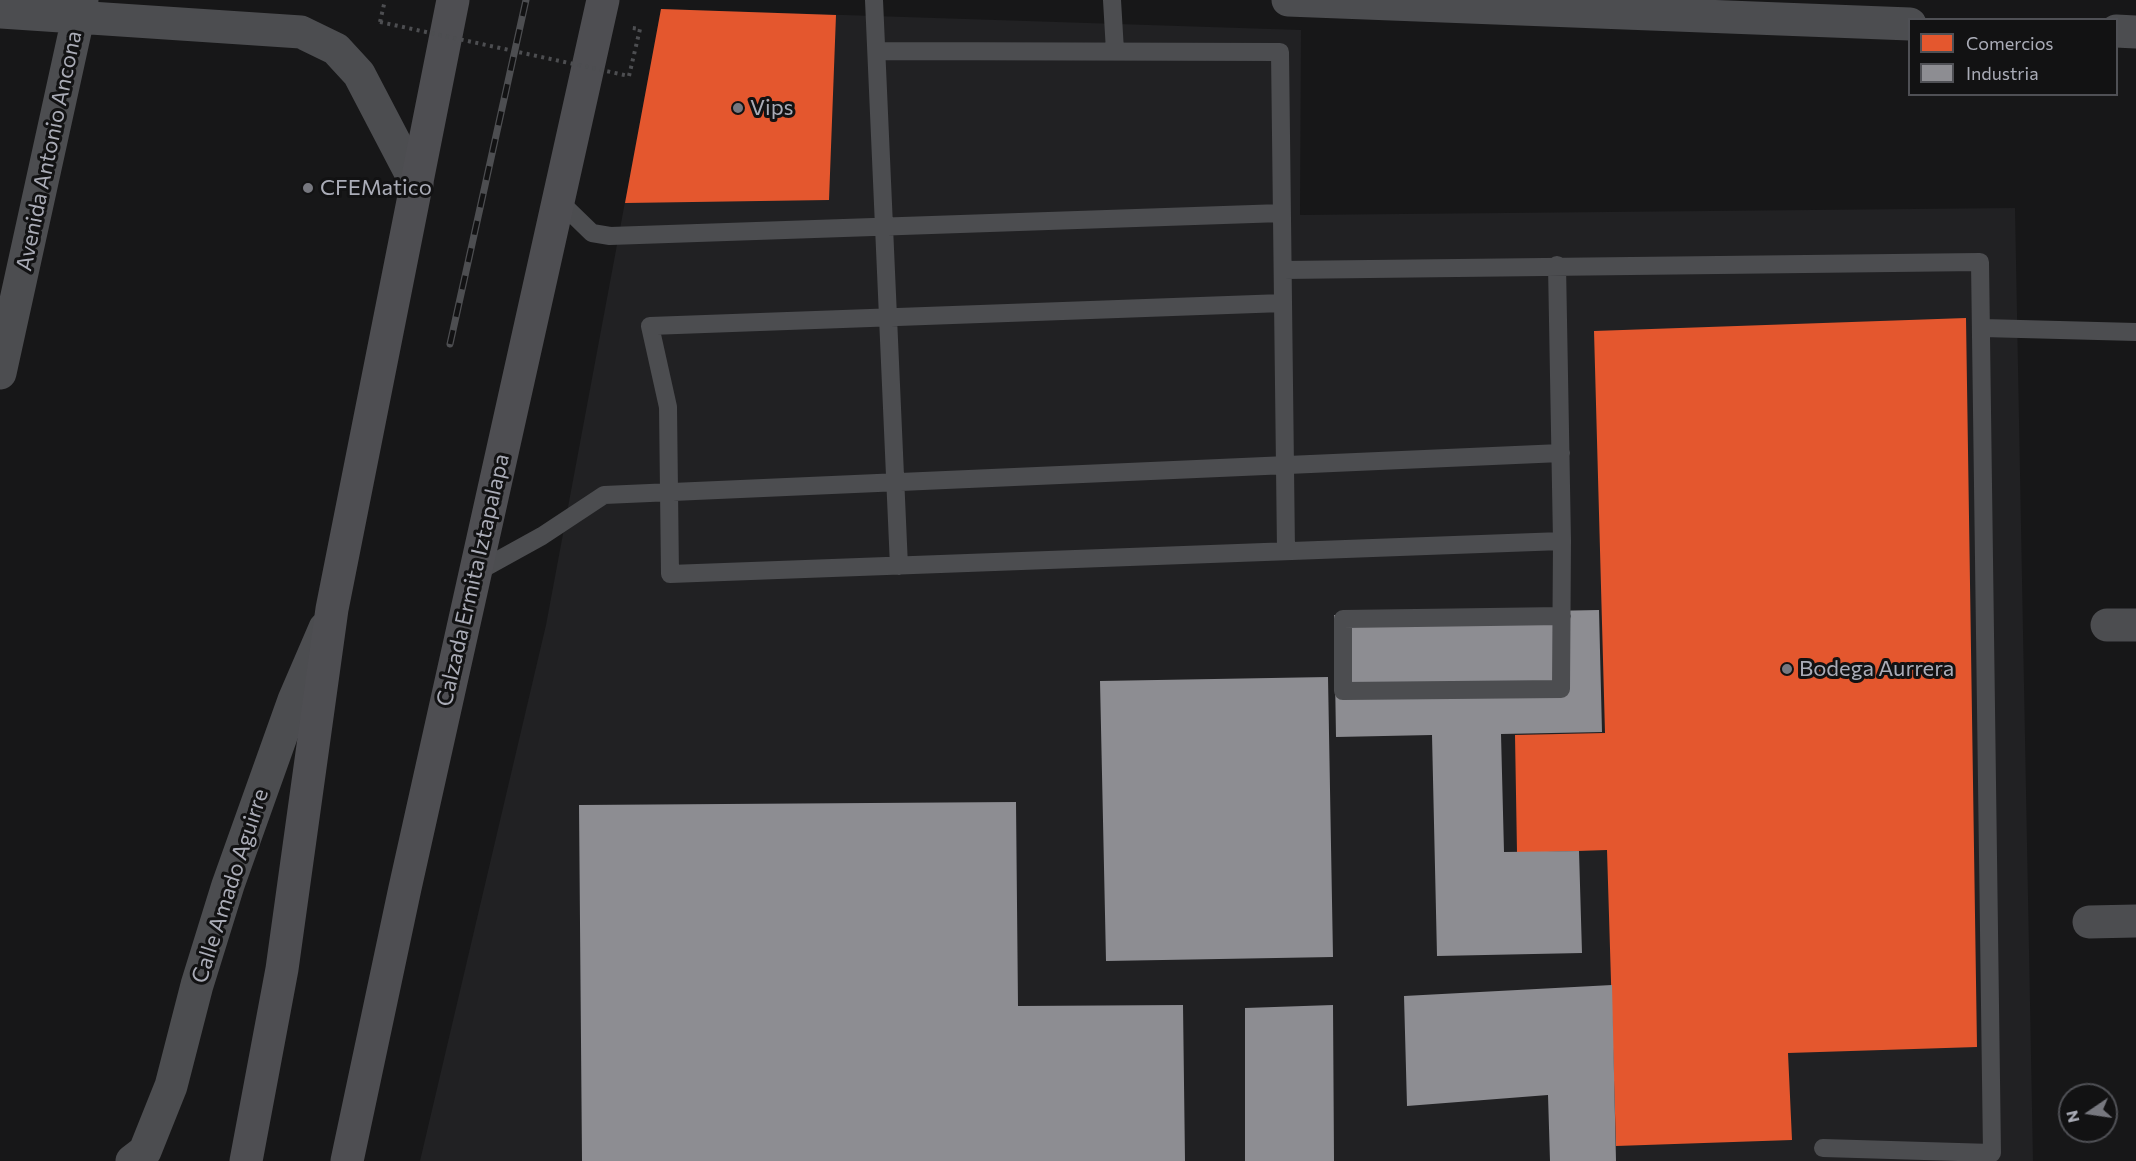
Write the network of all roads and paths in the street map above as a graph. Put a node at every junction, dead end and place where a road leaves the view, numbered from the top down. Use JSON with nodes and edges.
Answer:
{"nodes":[{"id":1,"x":385,"y":0,"type":"edge"},
{"id":2,"x":453,"y":0,"type":"edge"},
{"id":3,"x":603,"y":0,"type":"edge"},
{"id":4,"x":874,"y":0,"type":"edge"},
{"id":5,"x":1112,"y":0,"type":"edge"},
{"id":6,"x":1288,"y":0,"type":"edge"},
{"id":7,"x":80,"y":8,"type":"edge"},
{"id":8,"x":0,"y":12,"type":"edge"},
{"id":9,"x":1908,"y":24,"type":"edge"},
{"id":10,"x":640,"y":29,"type":"dead end"},
{"id":11,"x":2118,"y":32,"type":"edge"},
{"id":12,"x":2136,"y":32,"type":"edge"},
{"id":13,"x":877,"y":51,"type":"junction"},
{"id":14,"x":1115,"y":51,"type":"junction"},
{"id":15,"x":417,"y":185,"type":"junction"},
{"id":16,"x":558,"y":200,"type":"junction"},
{"id":17,"x":1282,"y":213,"type":"junction"},
{"id":18,"x":885,"y":227,"type":"junction"},
{"id":19,"x":14,"y":251,"type":"edge"},
{"id":20,"x":1557,"y":265,"type":"junction"},
{"id":21,"x":1282,"y":270,"type":"junction"},
{"id":22,"x":1283,"y":303,"type":"junction"},
{"id":23,"x":888,"y":318,"type":"junction"},
{"id":24,"x":1983,"y":328,"type":"junction"},
{"id":25,"x":2136,"y":332,"type":"edge"},
{"id":26,"x":0,"y":373,"type":"edge"},
{"id":27,"x":1560,"y":453,"type":"junction"},
{"id":28,"x":1285,"y":464,"type":"junction"},
{"id":29,"x":896,"y":481,"type":"junction"},
{"id":30,"x":669,"y":491,"type":"junction"},
{"id":31,"x":1562,"y":541,"type":"junction"},
{"id":32,"x":1286,"y":551,"type":"junction"},
{"id":33,"x":899,"y":566,"type":"junction"},
{"id":34,"x":475,"y":573,"type":"junction"},
{"id":35,"x":332,"y":609,"type":"junction"},
{"id":36,"x":1562,"y":616,"type":"junction"},
{"id":37,"x":2136,"y":921,"type":"edge"},
{"id":38,"x":2089,"y":922,"type":"dead end"},
{"id":39,"x":1823,"y":1148,"type":"dead end"},
{"id":40,"x":132,"y":1161,"type":"edge"},
{"id":41,"x":246,"y":1161,"type":"edge"},
{"id":42,"x":347,"y":1161,"type":"edge"}],
"edges":[{"from":1,"to":10,"type":"path","bridge":true},
{"from":2,"to":15,"type":"main road"},
{"from":3,"to":16,"type":"main road","name":"Calzada Ermita Iztapalapa"},
{"from":4,"to":13,"type":"lane"},
{"from":5,"to":14,"type":"lane"},
{"from":6,"to":9,"type":"street"},
{"from":7,"to":8,"type":"street"},
{"from":7,"to":15,"type":"street"},
{"from":7,"to":19,"type":"street","name":"Avenida Antonio Ancona"},
{"from":11,"to":12,"type":"street"},
{"from":13,"to":14,"type":"lane"},
{"from":13,"to":18,"type":"lane"},
{"from":14,"to":17,"type":"lane"},
{"from":15,"to":35,"type":"main road"},
{"from":16,"to":18,"type":"lane"},
{"from":16,"to":34,"type":"main road","name":"Calzada Ermita Iztapalapa"},
{"from":17,"to":18,"type":"lane"},
{"from":17,"to":21,"type":"lane"},
{"from":18,"to":23,"type":"lane"},
{"from":19,"to":26,"type":"street","name":"Avenida Antonio Ancona"},
{"from":20,"to":21,"type":"lane"},
{"from":20,"to":24,"type":"lane"},
{"from":20,"to":27,"type":"lane"},
{"from":21,"to":22,"type":"lane"},
{"from":22,"to":23,"type":"lane"},
{"from":22,"to":28,"type":"lane"},
{"from":23,"to":29,"type":"lane"},
{"from":23,"to":30,"type":"lane"},
{"from":24,"to":25,"type":"lane"},
{"from":24,"to":39,"type":"lane"},
{"from":27,"to":28,"type":"lane"},
{"from":27,"to":31,"type":"lane"},
{"from":28,"to":29,"type":"lane"},
{"from":28,"to":32,"type":"lane"},
{"from":29,"to":30,"type":"lane"},
{"from":29,"to":33,"type":"lane"},
{"from":30,"to":33,"type":"lane"},
{"from":30,"to":34,"type":"lane"},
{"from":31,"to":32,"type":"lane"},
{"from":31,"to":36,"type":"lane"},
{"from":32,"to":33,"type":"lane"},
{"from":34,"to":42,"type":"main road","name":"Calzada Ermita Iztapalapa"},
{"from":35,"to":40,"type":"street","name":"Calle Amado Aguirre"},
{"from":35,"to":41,"type":"main road"},
{"from":36,"to":36,"type":"lane"},
{"from":37,"to":38,"type":"street"}]}
